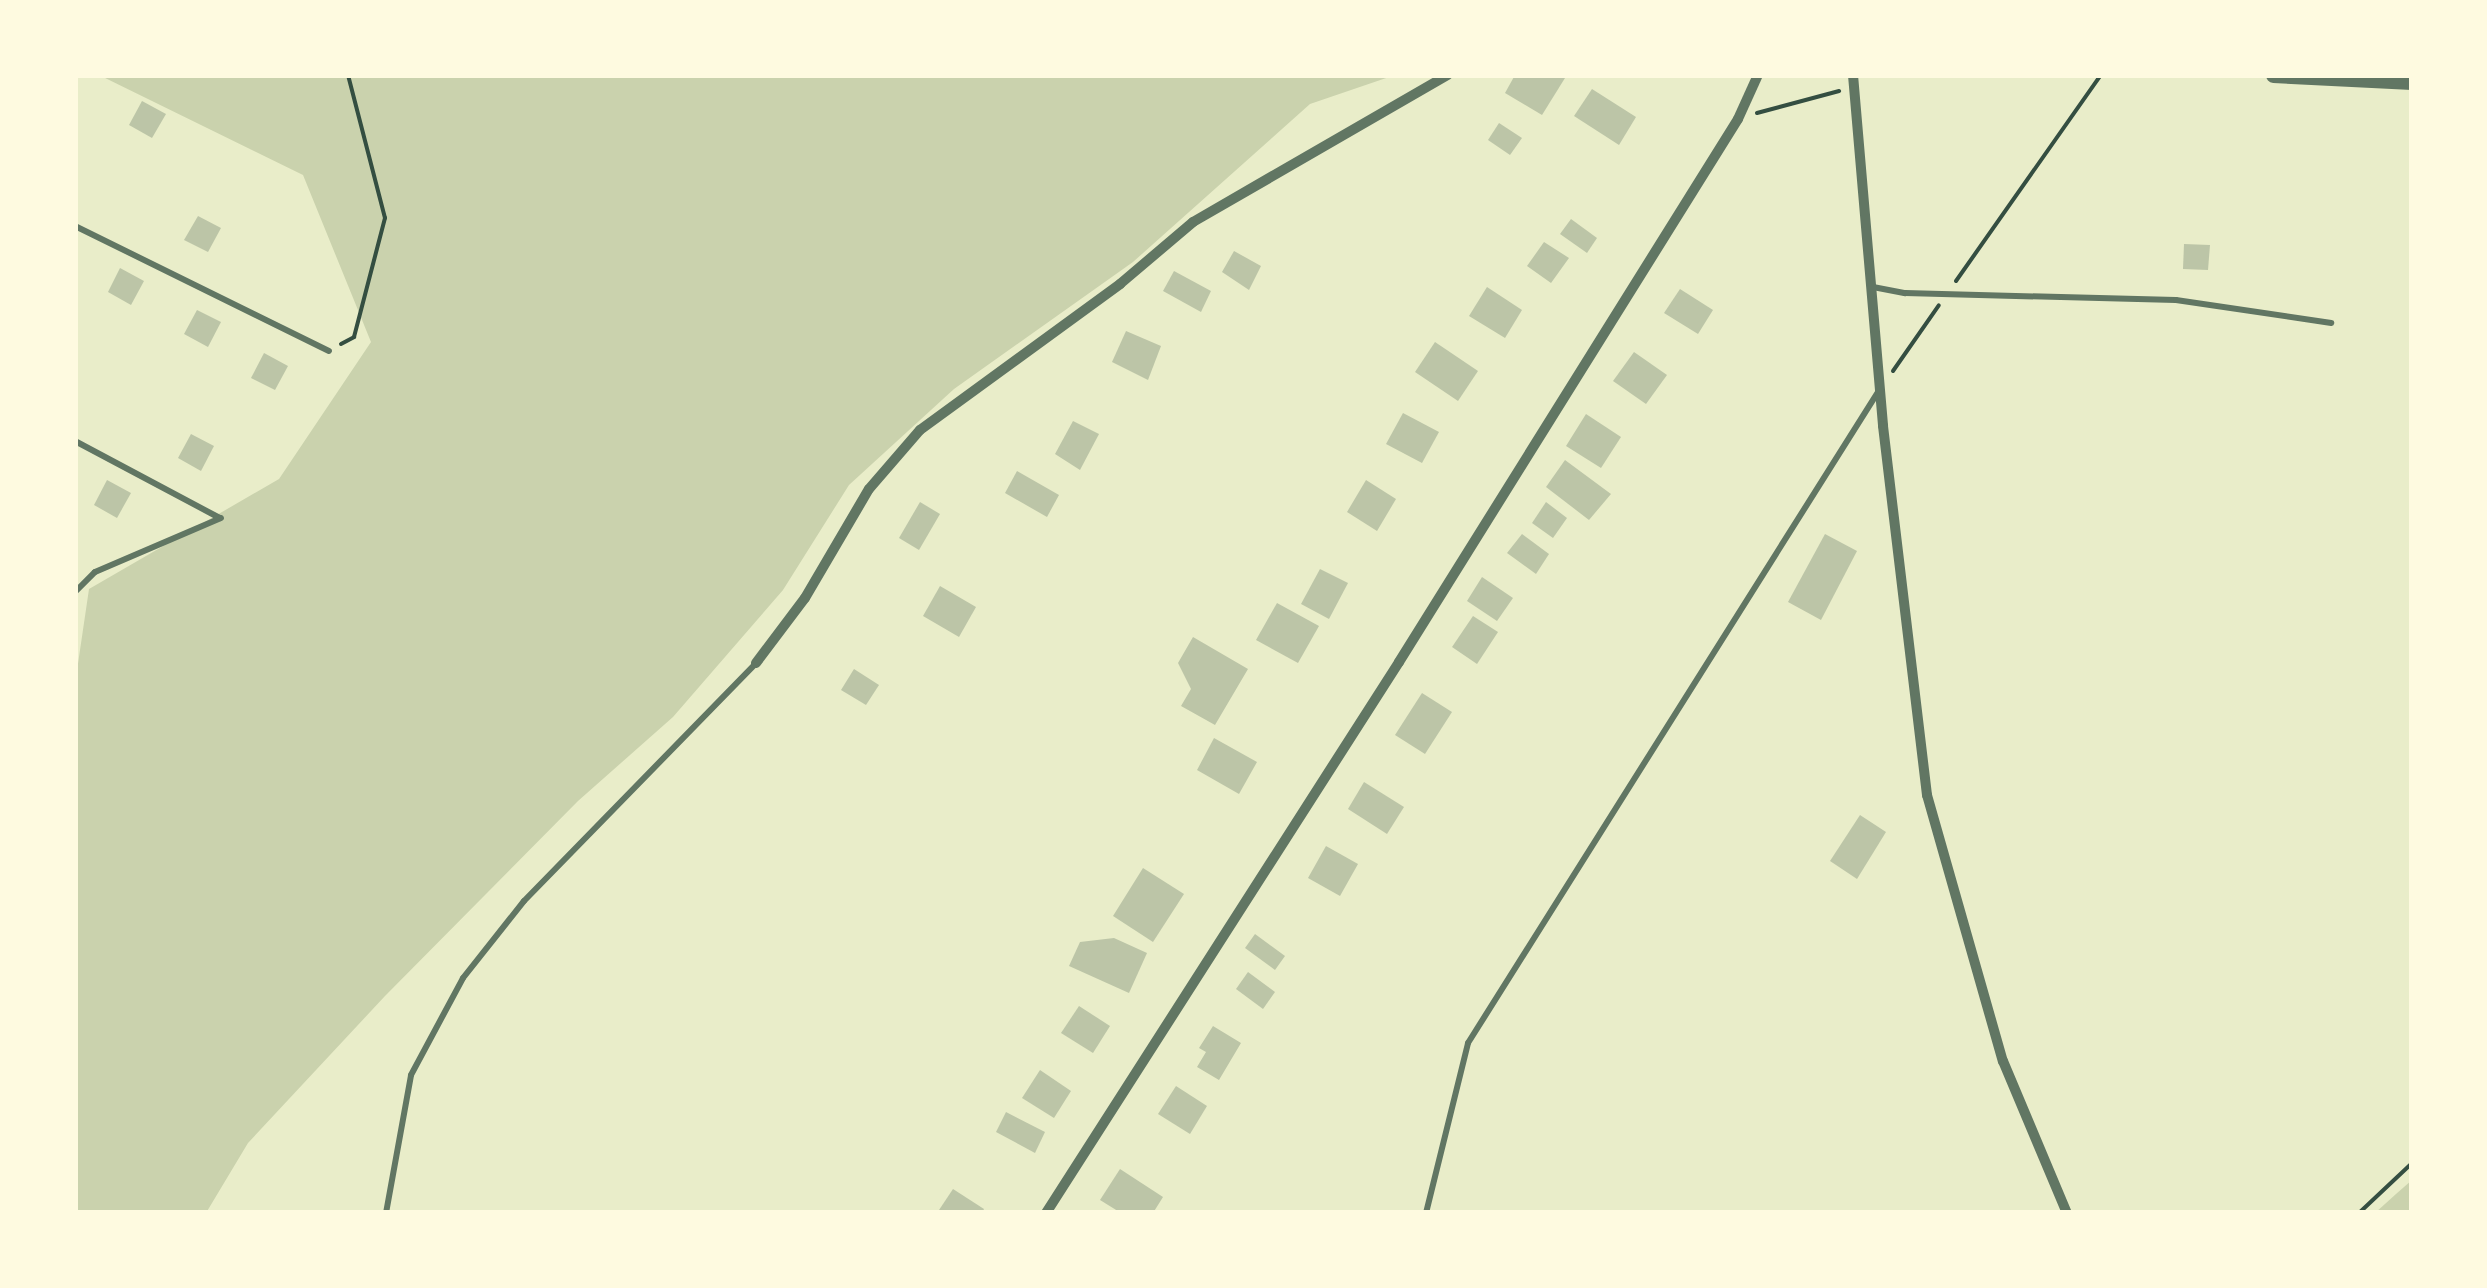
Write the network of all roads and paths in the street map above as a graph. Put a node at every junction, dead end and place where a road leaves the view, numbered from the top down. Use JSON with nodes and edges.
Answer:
{"nodes":[{"id":1,"x":348,"y":75,"type":"edge"},
{"id":2,"x":1448,"y":75,"type":"edge"},
{"id":3,"x":1758,"y":75,"type":"edge"},
{"id":4,"x":2100,"y":75,"type":"edge"},
{"id":5,"x":2273,"y":75,"type":"edge"},
{"id":6,"x":1854,"y":81,"type":"edge"},
{"id":7,"x":2412,"y":82,"type":"edge"},
{"id":8,"x":1738,"y":119,"type":"junction"},
{"id":9,"x":75,"y":226,"type":"edge"},
{"id":10,"x":1873,"y":287,"type":"junction"},
{"id":11,"x":1947,"y":294,"type":"junction"},
{"id":12,"x":2331,"y":323,"type":"dead end"},
{"id":13,"x":329,"y":351,"type":"joint"},
{"id":14,"x":1882,"y":387,"type":"junction"},
{"id":15,"x":75,"y":441,"type":"edge"},
{"id":16,"x":75,"y":592,"type":"edge"},
{"id":17,"x":756,"y":663,"type":"joint"},
{"id":18,"x":2412,"y":1163,"type":"edge"},
{"id":19,"x":386,"y":1213,"type":"edge"},
{"id":20,"x":1046,"y":1213,"type":"edge"},
{"id":21,"x":1426,"y":1213,"type":"edge"},
{"id":22,"x":2068,"y":1213,"type":"edge"},
{"id":23,"x":2359,"y":1213,"type":"edge"}],
"edges":[{"from":1,"to":13,"type":"path"},
{"from":2,"to":17,"type":"street"},
{"from":3,"to":8,"type":"street"},
{"from":4,"to":11,"type":"path"},
{"from":5,"to":7,"type":"street"},
{"from":6,"to":8,"type":"path"},
{"from":6,"to":10,"type":"street"},
{"from":8,"to":20,"type":"street"},
{"from":9,"to":13,"type":"lane"},
{"from":10,"to":11,"type":"lane"},
{"from":10,"to":14,"type":"street"},
{"from":11,"to":12,"type":"lane"},
{"from":11,"to":14,"type":"path"},
{"from":14,"to":21,"type":"lane"},
{"from":14,"to":22,"type":"street"},
{"from":15,"to":16,"type":"lane"},
{"from":17,"to":19,"type":"lane"},
{"from":18,"to":23,"type":"path"}]}
